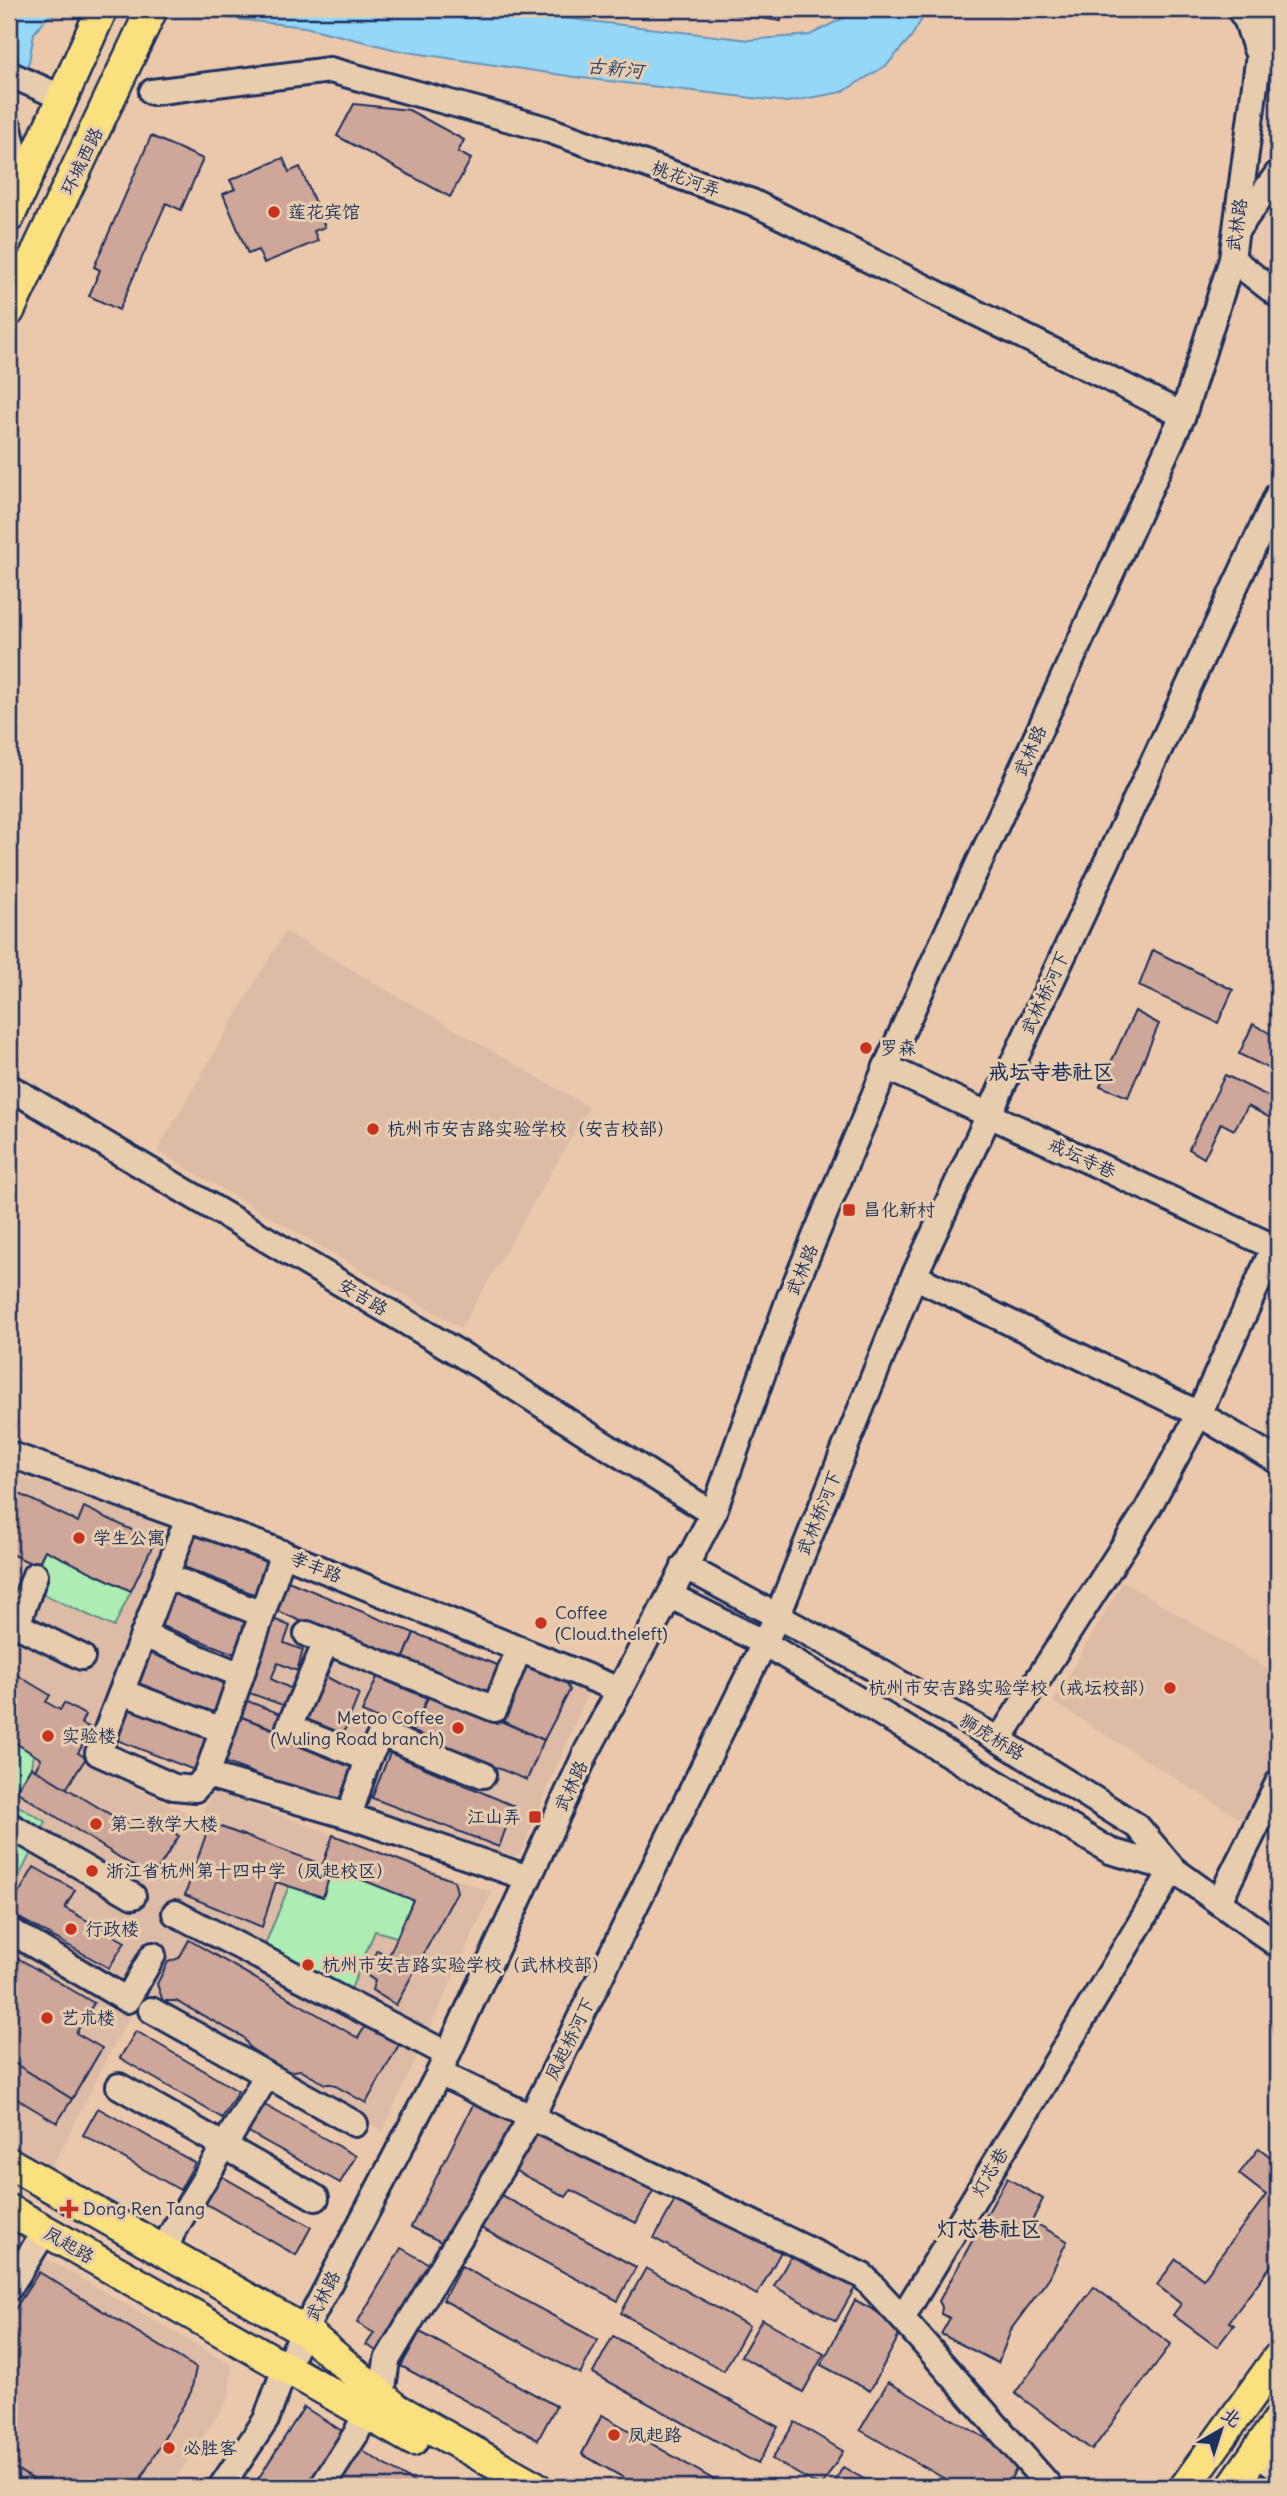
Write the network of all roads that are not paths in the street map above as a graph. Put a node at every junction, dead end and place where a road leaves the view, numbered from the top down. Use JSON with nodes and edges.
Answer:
{"nodes":[{"id":1,"x":102,"y":9,"type":"edge"},
{"id":2,"x":1239,"y":9,"type":"edge"},
{"id":3,"x":1265,"y":9,"type":"edge"},
{"id":4,"x":1274,"y":9,"type":"edge"},
{"id":5,"x":152,"y":10,"type":"edge"},
{"id":6,"x":1278,"y":13,"type":"edge"},
{"id":7,"x":1259,"y":57,"type":"junction"},
{"id":8,"x":9,"y":74,"type":"edge"},
{"id":9,"x":48,"y":92,"type":"junction"},
{"id":10,"x":152,"y":92,"type":"dead end"},
{"id":11,"x":10,"y":128,"type":"edge"},
{"id":12,"x":1278,"y":173,"type":"edge"},
{"id":13,"x":22,"y":186,"type":"junction"},
{"id":14,"x":9,"y":217,"type":"edge"},
{"id":15,"x":1236,"y":232,"type":"junction"},
{"id":16,"x":1232,"y":259,"type":"junction"},
{"id":17,"x":1278,"y":295,"type":"edge"},
{"id":18,"x":9,"y":311,"type":"edge"},
{"id":19,"x":1183,"y":415,"type":"junction"},
{"id":20,"x":1278,"y":494,"type":"edge"},
{"id":21,"x":887,"y":1067,"type":"junction"},
{"id":22,"x":9,"y":1087,"type":"edge"},
{"id":23,"x":988,"y":1114,"type":"junction"},
{"id":24,"x":1276,"y":1248,"type":"edge"},
{"id":25,"x":914,"y":1276,"type":"junction"},
{"id":26,"x":1199,"y":1415,"type":"junction"},
{"id":27,"x":9,"y":1454,"type":"edge"},
{"id":28,"x":1278,"y":1461,"type":"edge"},
{"id":29,"x":713,"y":1514,"type":"junction"},
{"id":30,"x":188,"y":1517,"type":"junction"},
{"id":31,"x":283,"y":1553,"type":"junction"},
{"id":32,"x":684,"y":1566,"type":"junction"},
{"id":33,"x":35,"y":1575,"type":"dead end"},
{"id":34,"x":166,"y":1576,"type":"junction"},
{"id":35,"x":671,"y":1596,"type":"junction"},
{"id":36,"x":262,"y":1614,"type":"junction"},
{"id":37,"x":778,"y":1615,"type":"junction"},
{"id":38,"x":13,"y":1623,"type":"edge"},
{"id":39,"x":144,"y":1635,"type":"junction"},
{"id":40,"x":764,"y":1643,"type":"junction"},
{"id":41,"x":519,"y":1649,"type":"junction"},
{"id":42,"x":82,"y":1657,"type":"dead end"},
{"id":43,"x":241,"y":1675,"type":"junction"},
{"id":44,"x":620,"y":1690,"type":"junction"},
{"id":45,"x":121,"y":1692,"type":"junction"},
{"id":46,"x":222,"y":1730,"type":"junction"},
{"id":47,"x":999,"y":1740,"type":"junction"},
{"id":48,"x":368,"y":1759,"type":"junction"},
{"id":49,"x":206,"y":1775,"type":"junction"},
{"id":50,"x":483,"y":1775,"type":"dead end"},
{"id":51,"x":1278,"y":1783,"type":"edge"},
{"id":52,"x":349,"y":1816,"type":"junction"},
{"id":53,"x":9,"y":1825,"type":"edge"},
{"id":54,"x":1173,"y":1869,"type":"junction"},
{"id":55,"x":528,"y":1878,"type":"junction"},
{"id":56,"x":133,"y":1896,"type":"dead end"},
{"id":57,"x":1219,"y":1901,"type":"junction"},
{"id":58,"x":175,"y":1913,"type":"dead end"},
{"id":59,"x":9,"y":1930,"type":"edge"},
{"id":60,"x":1278,"y":1945,"type":"edge"},
{"id":61,"x":153,"y":1955,"type":"dead end"},
{"id":62,"x":151,"y":2010,"type":"dead end"},
{"id":63,"x":443,"y":2064,"type":"junction"},
{"id":64,"x":267,"y":2075,"type":"junction"},
{"id":65,"x":119,"y":2086,"type":"dead end"},
{"id":66,"x":531,"y":2118,"type":"junction"},
{"id":67,"x":355,"y":2124,"type":"dead end"},
{"id":68,"x":225,"y":2145,"type":"junction"},
{"id":69,"x":9,"y":2163,"type":"edge"},
{"id":70,"x":316,"y":2198,"type":"dead end"},
{"id":71,"x":9,"y":2210,"type":"edge"},
{"id":72,"x":45,"y":2231,"type":"junction"},
{"id":73,"x":165,"y":2252,"type":"junction"},
{"id":74,"x":9,"y":2288,"type":"edge"},
{"id":75,"x":902,"y":2318,"type":"junction"},
{"id":76,"x":305,"y":2331,"type":"junction"},
{"id":77,"x":1278,"y":2358,"type":"edge"},
{"id":78,"x":285,"y":2368,"type":"junction"},
{"id":79,"x":376,"y":2410,"type":"junction"},
{"id":80,"x":1278,"y":2421,"type":"edge"},
{"id":81,"x":1267,"y":2461,"type":"edge"},
{"id":82,"x":221,"y":2487,"type":"edge"},
{"id":83,"x":322,"y":2487,"type":"edge"},
{"id":84,"x":495,"y":2487,"type":"edge"},
{"id":85,"x":536,"y":2487,"type":"edge"},
{"id":86,"x":1050,"y":2487,"type":"edge"},
{"id":87,"x":1185,"y":2487,"type":"edge"},
{"id":88,"x":1232,"y":2487,"type":"edge"}],
"edges":[{"from":1,"to":9,"type":"main road"},
{"from":2,"to":7,"type":"street"},
{"from":3,"to":7,"type":"street","name":"武林路"},
{"from":4,"to":6,"type":"main road"},
{"from":5,"to":18,"type":"main road","name":"环城西路"},
{"from":7,"to":15,"type":"street","name":"武林路"},
{"from":8,"to":9,"type":"street"},
{"from":9,"to":13,"type":"main road"},
{"from":10,"to":19,"type":"street","name":"桃花河弄"},
{"from":11,"to":13,"type":"street"},
{"from":12,"to":15,"type":"street"},
{"from":13,"to":14,"type":"main road"},
{"from":15,"to":16,"type":"street","name":"武林路"},
{"from":16,"to":17,"type":"street"},
{"from":16,"to":19,"type":"street","name":"武林路"},
{"from":19,"to":21,"type":"street","name":"武林路"},
{"from":20,"to":23,"type":"street","name":"武林桥河下"},
{"from":21,"to":23,"type":"street","name":"戒坛寺巷"},
{"from":21,"to":29,"type":"street","name":"武林路"},
{"from":22,"to":29,"type":"street","name":"安吉路"},
{"from":23,"to":24,"type":"street","name":"戒坛寺巷"},
{"from":23,"to":25,"type":"street","name":"武林桥河下"},
{"from":24,"to":26,"type":"street"},
{"from":25,"to":26,"type":"street"},
{"from":25,"to":37,"type":"street","name":"武林桥河下"},
{"from":26,"to":28,"type":"street"},
{"from":26,"to":47,"type":"street"},
{"from":27,"to":30,"type":"street","name":"孝丰路"},
{"from":29,"to":32,"type":"street","name":"武林路"},
{"from":30,"to":31,"type":"street","name":"孝丰路"},
{"from":30,"to":34,"type":"street"},
{"from":31,"to":36,"type":"street"},
{"from":31,"to":41,"type":"street","name":"孝丰路"},
{"from":32,"to":35,"type":"street","name":"武林路"},
{"from":32,"to":37,"type":"street","name":"狮虎桥路"},
{"from":33,"to":38,"type":"street"},
{"from":34,"to":36,"type":"street"},
{"from":34,"to":39,"type":"street"},
{"from":35,"to":40,"type":"street","name":"狮虎桥路"},
{"from":35,"to":44,"type":"street","name":"武林路"},
{"from":36,"to":43,"type":"street"},
{"from":37,"to":40,"type":"street","name":"凤起桥河下"},
{"from":37,"to":47,"type":"street","name":"狮虎桥路"},
{"from":38,"to":42,"type":"street"},
{"from":39,"to":43,"type":"street"},
{"from":39,"to":45,"type":"street"},
{"from":40,"to":54,"type":"street","name":"狮虎桥路"},
{"from":40,"to":66,"type":"street","name":"凤起桥河下"},
{"from":41,"to":44,"type":"street","name":"孝丰路"},
{"from":41,"to":48,"type":"street"},
{"from":43,"to":46,"type":"street"},
{"from":44,"to":55,"type":"street","name":"武林路"},
{"from":45,"to":46,"type":"street"},
{"from":45,"to":49,"type":"street"},
{"from":46,"to":49,"type":"street"},
{"from":47,"to":54,"type":"street","name":"狮虎桥路"},
{"from":48,"to":50,"type":"street"},
{"from":48,"to":52,"type":"street"},
{"from":49,"to":52,"type":"street"},
{"from":51,"to":57,"type":"street"},
{"from":52,"to":55,"type":"street"},
{"from":53,"to":56,"type":"street"},
{"from":54,"to":57,"type":"street","name":"狮虎桥路"},
{"from":54,"to":75,"type":"street","name":"灯芯巷"},
{"from":55,"to":63,"type":"street","name":"武林路"},
{"from":57,"to":60,"type":"street","name":"狮虎桥路"},
{"from":58,"to":63,"type":"street"},
{"from":59,"to":61,"type":"street"},
{"from":62,"to":64,"type":"street"},
{"from":63,"to":66,"type":"street"},
{"from":63,"to":76,"type":"street","name":"武林路"},
{"from":64,"to":67,"type":"street"},
{"from":64,"to":68,"type":"street"},
{"from":65,"to":68,"type":"street"},
{"from":66,"to":75,"type":"street"},
{"from":66,"to":79,"type":"street","name":"凤起桥河下"},
{"from":68,"to":70,"type":"street"},
{"from":68,"to":73,"type":"street"},
{"from":69,"to":73,"type":"main road"},
{"from":71,"to":72,"type":"main road","name":"凤起路"},
{"from":72,"to":74,"type":"street"},
{"from":72,"to":78,"type":"main road","name":"凤起路"},
{"from":73,"to":76,"type":"main road"},
{"from":75,"to":86,"type":"street"},
{"from":76,"to":78,"type":"street","name":"武林路"},
{"from":76,"to":79,"type":"main road"},
{"from":77,"to":87,"type":"main road"},
{"from":78,"to":79,"type":"main road","name":"凤起路"},
{"from":78,"to":82,"type":"street","name":"武林路"},
{"from":79,"to":83,"type":"street","name":"凤起桥河下"},
{"from":79,"to":84,"type":"main road","name":"凤起路"},
{"from":79,"to":85,"type":"main road"},
{"from":80,"to":81,"type":"main road"},
{"from":81,"to":88,"type":"main road"}]}
